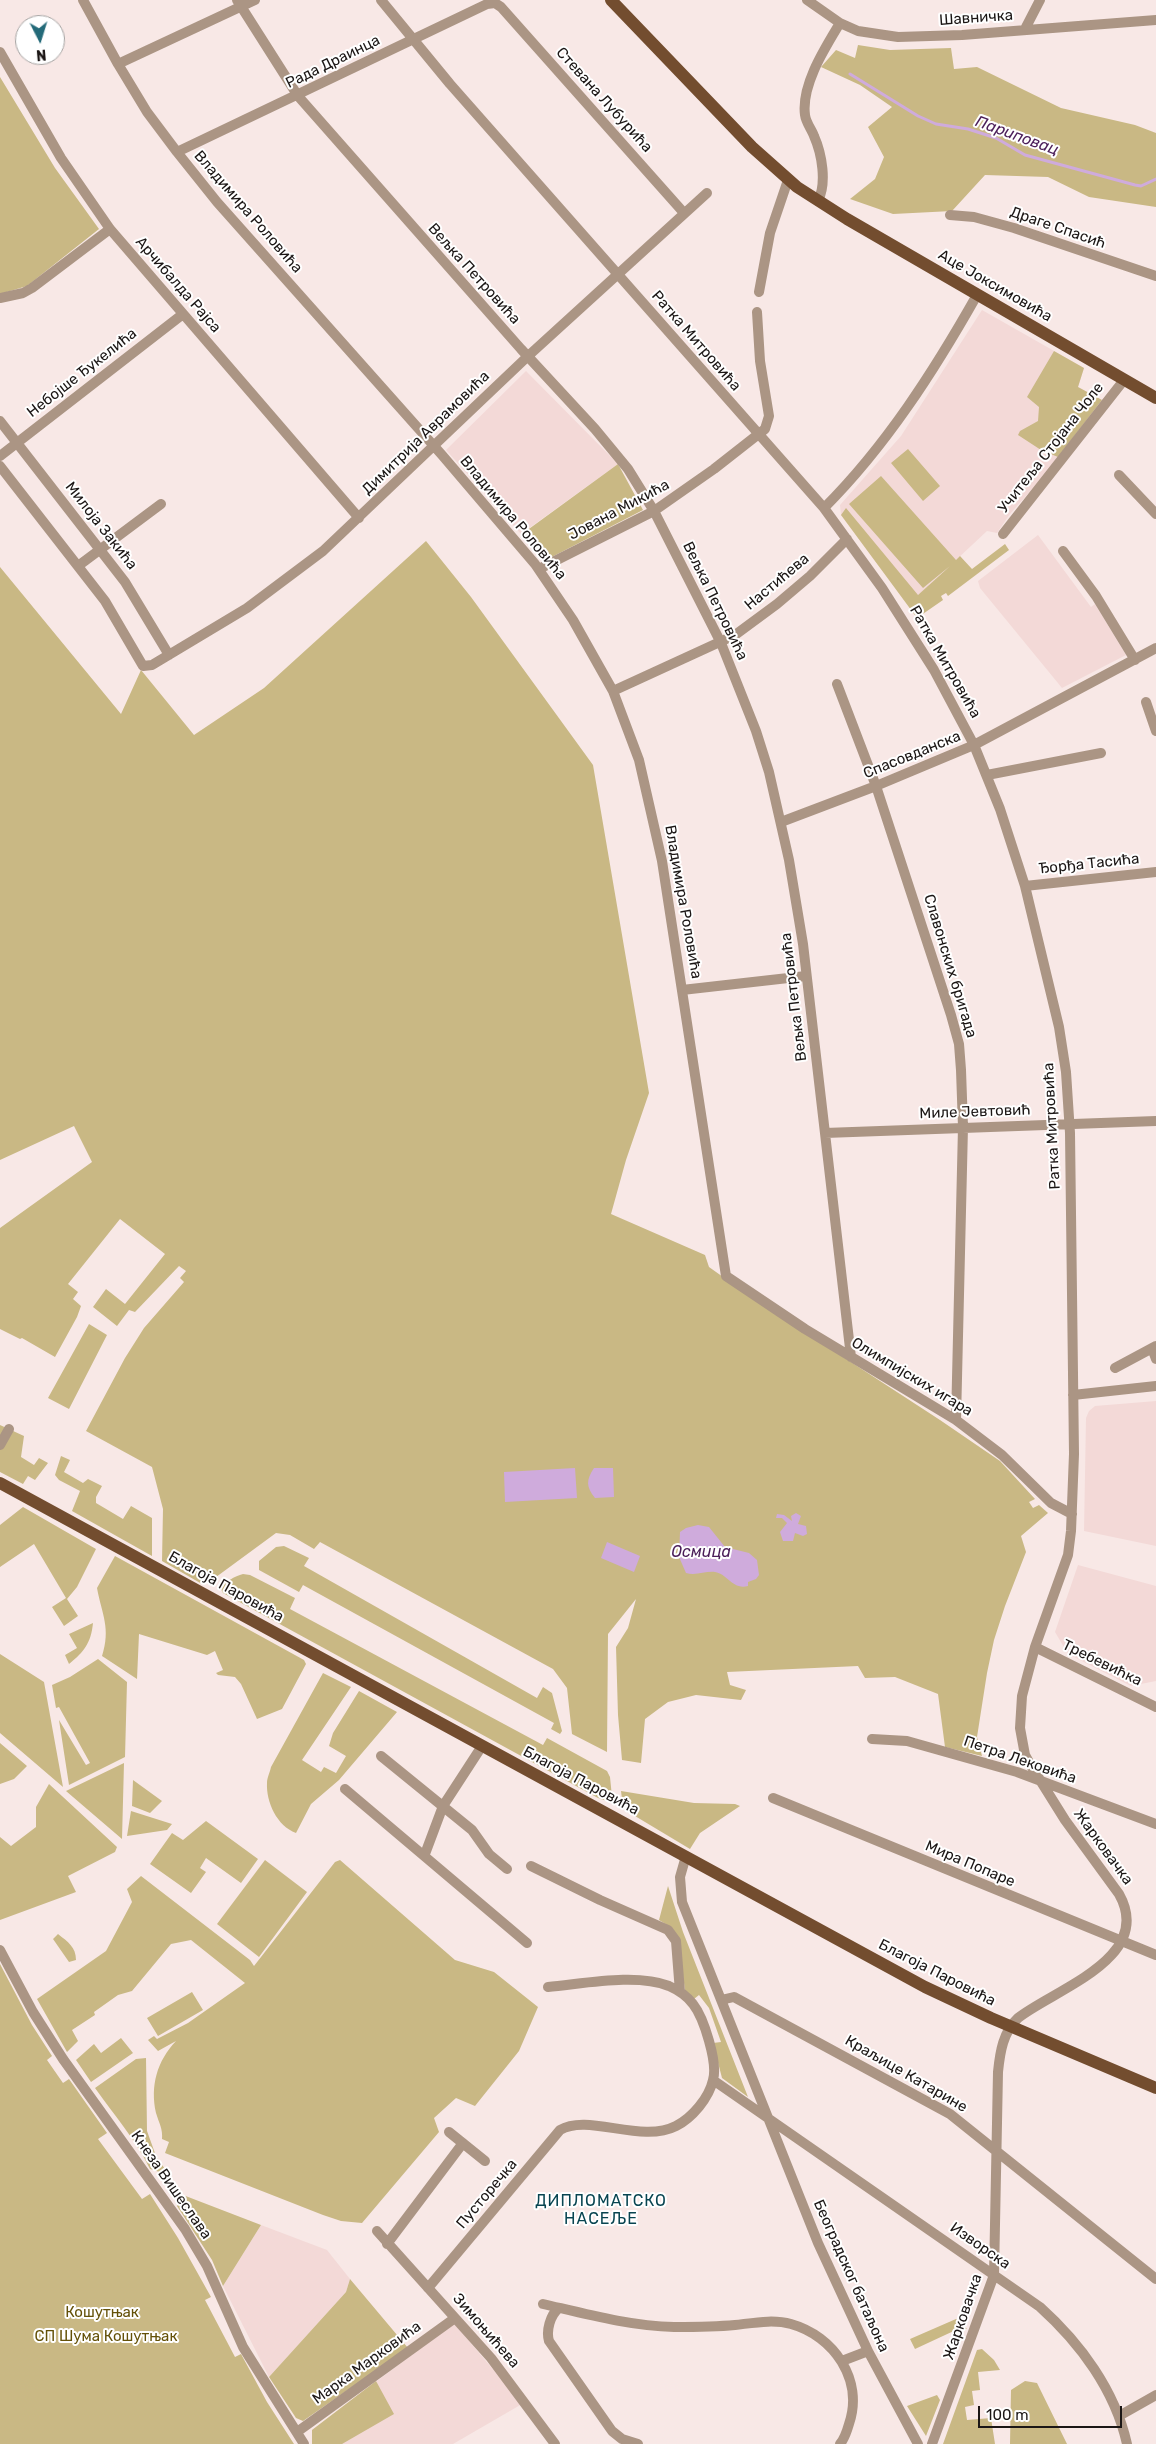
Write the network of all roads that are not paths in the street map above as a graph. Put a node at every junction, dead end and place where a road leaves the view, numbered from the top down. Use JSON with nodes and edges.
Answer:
{"nodes":[{"id":1,"x":83,"y":0,"type":"edge"},
{"id":2,"x":254,"y":0,"type":"edge"},
{"id":3,"x":381,"y":0,"type":"edge"},
{"id":4,"x":611,"y":0,"type":"edge"},
{"id":5,"x":807,"y":0,"type":"edge"},
{"id":6,"x":1040,"y":0,"type":"edge"},
{"id":7,"x":239,"y":3,"type":"edge"},
{"id":8,"x":501,"y":7,"type":"joint"},
{"id":9,"x":1156,"y":20,"type":"edge"},
{"id":10,"x":840,"y":23,"type":"junction"},
{"id":11,"x":1025,"y":29,"type":"junction"},
{"id":12,"x":412,"y":40,"type":"junction"},
{"id":13,"x":0,"y":52,"type":"edge"},
{"id":14,"x":118,"y":64,"type":"junction"},
{"id":15,"x":298,"y":96,"type":"junction"},
{"id":16,"x":177,"y":152,"type":"junction"},
{"id":17,"x":788,"y":180,"type":"junction"},
{"id":18,"x":707,"y":193,"type":"dead end"},
{"id":19,"x":818,"y":200,"type":"junction"},
{"id":20,"x":684,"y":213,"type":"junction"},
{"id":21,"x":950,"y":214,"type":"dead end"},
{"id":22,"x":110,"y":229,"type":"junction"},
{"id":23,"x":618,"y":273,"type":"junction"},
{"id":24,"x":1156,"y":276,"type":"edge"},
{"id":25,"x":758,"y":292,"type":"dead end"},
{"id":26,"x":977,"y":295,"type":"junction"},
{"id":27,"x":0,"y":298,"type":"edge"},
{"id":28,"x":757,"y":312,"type":"dead end"},
{"id":29,"x":183,"y":314,"type":"junction"},
{"id":30,"x":527,"y":356,"type":"junction"},
{"id":31,"x":1124,"y":380,"type":"junction"},
{"id":32,"x":1156,"y":398,"type":"edge"},
{"id":33,"x":0,"y":421,"type":"edge"},
{"id":34,"x":759,"y":435,"type":"junction"},
{"id":35,"x":17,"y":443,"type":"junction"},
{"id":36,"x":434,"y":447,"type":"junction"},
{"id":37,"x":0,"y":456,"type":"edge"},
{"id":38,"x":0,"y":466,"type":"edge"},
{"id":39,"x":1119,"y":475,"type":"dead end"},
{"id":40,"x":162,"y":504,"type":"dead end"},
{"id":41,"x":824,"y":508,"type":"junction"},
{"id":42,"x":654,"y":512,"type":"junction"},
{"id":43,"x":1156,"y":514,"type":"edge"},
{"id":44,"x":359,"y":518,"type":"junction"},
{"id":45,"x":1004,"y":534,"type":"dead end"},
{"id":46,"x":847,"y":539,"type":"junction"},
{"id":47,"x":100,"y":550,"type":"junction"},
{"id":48,"x":1062,"y":551,"type":"dead end"},
{"id":49,"x":78,"y":566,"type":"junction"},
{"id":50,"x":539,"y":569,"type":"junction"},
{"id":51,"x":721,"y":643,"type":"junction"},
{"id":52,"x":1156,"y":648,"type":"edge"},
{"id":53,"x":169,"y":655,"type":"junction"},
{"id":54,"x":1135,"y":660,"type":"junction"},
{"id":55,"x":838,"y":684,"type":"dead end"},
{"id":56,"x":613,"y":691,"type":"junction"},
{"id":57,"x":1146,"y":702,"type":"dead end"},
{"id":58,"x":1156,"y":731,"type":"edge"},
{"id":59,"x":974,"y":745,"type":"junction"},
{"id":60,"x":1101,"y":753,"type":"dead end"},
{"id":61,"x":987,"y":775,"type":"junction"},
{"id":62,"x":876,"y":786,"type":"junction"},
{"id":63,"x":780,"y":822,"type":"junction"},
{"id":64,"x":1156,"y":872,"type":"edge"},
{"id":65,"x":1025,"y":886,"type":"junction"},
{"id":66,"x":806,"y":976,"type":"junction"},
{"id":67,"x":682,"y":990,"type":"junction"},
{"id":68,"x":1156,"y":1121,"type":"edge"},
{"id":69,"x":1070,"y":1124,"type":"junction"},
{"id":70,"x":963,"y":1127,"type":"junction"},
{"id":71,"x":825,"y":1133,"type":"junction"},
{"id":72,"x":726,"y":1276,"type":"joint"},
{"id":73,"x":1154,"y":1347,"type":"edge"},
{"id":74,"x":851,"y":1357,"type":"junction"},
{"id":75,"x":1156,"y":1359,"type":"edge"},
{"id":76,"x":1115,"y":1368,"type":"dead end"},
{"id":77,"x":1156,"y":1386,"type":"edge"},
{"id":78,"x":1073,"y":1395,"type":"junction"},
{"id":79,"x":956,"y":1420,"type":"junction"},
{"id":80,"x":9,"y":1429,"type":"dead end"},
{"id":81,"x":0,"y":1446,"type":"edge"},
{"id":82,"x":0,"y":1482,"type":"edge"},
{"id":83,"x":1072,"y":1514,"type":"junction"},
{"id":84,"x":1035,"y":1647,"type":"junction"},
{"id":85,"x":1156,"y":1706,"type":"edge"},
{"id":86,"x":872,"y":1739,"type":"dead end"},
{"id":87,"x":482,"y":1746,"type":"junction"},
{"id":88,"x":381,"y":1756,"type":"dead end"},
{"id":89,"x":1038,"y":1779,"type":"junction"},
{"id":90,"x":345,"y":1788,"type":"dead end"},
{"id":91,"x":773,"y":1798,"type":"dead end"},
{"id":92,"x":443,"y":1806,"type":"junction"},
{"id":93,"x":1156,"y":1824,"type":"edge"},
{"id":94,"x":425,"y":1854,"type":"junction"},
{"id":95,"x":686,"y":1856,"type":"junction"},
{"id":96,"x":531,"y":1866,"type":"dead end"},
{"id":97,"x":507,"y":1869,"type":"dead end"},
{"id":98,"x":1120,"y":1941,"type":"junction"},
{"id":99,"x":527,"y":1943,"type":"dead end"},
{"id":100,"x":0,"y":1950,"type":"edge"},
{"id":101,"x":1156,"y":1955,"type":"edge"},
{"id":102,"x":548,"y":1987,"type":"dead end"},
{"id":103,"x":680,"y":1992,"type":"junction"},
{"id":104,"x":721,"y":2000,"type":"junction"},
{"id":105,"x":1010,"y":2027,"type":"junction"},
{"id":106,"x":713,"y":2080,"type":"junction"},
{"id":107,"x":1156,"y":2088,"type":"edge"},
{"id":108,"x":767,"y":2116,"type":"junction"},
{"id":109,"x":449,"y":2132,"type":"dead end"},
{"id":110,"x":463,"y":2143,"type":"junction"},
{"id":111,"x":996,"y":2150,"type":"junction"},
{"id":112,"x":486,"y":2161,"type":"dead end"},
{"id":113,"x":377,"y":2231,"type":"dead end"},
{"id":114,"x":387,"y":2244,"type":"junction"},
{"id":115,"x":994,"y":2275,"type":"junction"},
{"id":116,"x":1156,"y":2279,"type":"edge"},
{"id":117,"x":428,"y":2288,"type":"junction"},
{"id":118,"x":543,"y":2304,"type":"dead end"},
{"id":119,"x":558,"y":2308,"type":"junction"},
{"id":120,"x":455,"y":2318,"type":"junction"},
{"id":121,"x":868,"y":2351,"type":"junction"},
{"id":122,"x":842,"y":2361,"type":"junction"},
{"id":123,"x":1156,"y":2395,"type":"edge"},
{"id":124,"x":1119,"y":2416,"type":"junction"},
{"id":125,"x":297,"y":2432,"type":"junction"},
{"id":126,"x":304,"y":2444,"type":"edge"},
{"id":127,"x":555,"y":2444,"type":"edge"},
{"id":128,"x":638,"y":2444,"type":"edge"},
{"id":129,"x":840,"y":2444,"type":"edge"},
{"id":130,"x":918,"y":2444,"type":"edge"},
{"id":131,"x":932,"y":2444,"type":"edge"},
{"id":132,"x":1127,"y":2444,"type":"edge"}],
"edges":[{"from":1,"to":14,"type":"street","name":"Владимира Роловића"},
{"from":2,"to":7,"type":"street"},
{"from":3,"to":12,"type":"street","name":"Ратка Митровића"},
{"from":4,"to":17,"type":"main road","name":"Аце Јоксимовића"},
{"from":5,"to":10,"type":"street","name":"Шавничка"},
{"from":6,"to":11,"type":"street"},
{"from":7,"to":14,"type":"street"},
{"from":7,"to":15,"type":"street","name":"Вељка Петровића"},
{"from":8,"to":12,"type":"street","name":"Рада Драинца"},
{"from":8,"to":20,"type":"street","name":"Стевана Лубурића"},
{"from":9,"to":11,"type":"street","name":"Шавничка"},
{"from":10,"to":11,"type":"street","name":"Шавничка"},
{"from":10,"to":19,"type":"street"},
{"from":12,"to":15,"type":"street","name":"Рада Драинца"},
{"from":12,"to":23,"type":"street","name":"Ратка Митровића"},
{"from":13,"to":22,"type":"street","name":"Арчибалда Рајса"},
{"from":14,"to":16,"type":"street","name":"Владимира Роловића"},
{"from":15,"to":16,"type":"street","name":"Рада Драинца"},
{"from":15,"to":30,"type":"street","name":"Вељка Петровића"},
{"from":16,"to":36,"type":"street","name":"Владимира Роловића"},
{"from":17,"to":19,"type":"main road","name":"Аце Јоксимовића"},
{"from":17,"to":25,"type":"street"},
{"from":18,"to":20,"type":"street","name":"Димитрија Аврамовића"},
{"from":19,"to":26,"type":"main road","name":"Аце Јоксимовића"},
{"from":20,"to":23,"type":"street","name":"Димитрија Аврамовића"},
{"from":21,"to":24,"type":"street","name":"Драге Спасић"},
{"from":22,"to":27,"type":"street"},
{"from":22,"to":29,"type":"street","name":"Арчибалда Рајса"},
{"from":23,"to":30,"type":"street","name":"Димитрија Аврамовића"},
{"from":23,"to":34,"type":"street","name":"Ратка Митровића"},
{"from":26,"to":31,"type":"main road","name":"Аце Јоксимовића"},
{"from":26,"to":41,"type":"street"},
{"from":28,"to":34,"type":"street"},
{"from":29,"to":35,"type":"street","name":"Небојше Ђукелића"},
{"from":29,"to":44,"type":"street","name":"Арчибалда Рајса"},
{"from":30,"to":36,"type":"street","name":"Димитрија Аврамовића"},
{"from":30,"to":42,"type":"street","name":"Вељка Петровића"},
{"from":31,"to":32,"type":"main road","name":"Аце Јоксимовића"},
{"from":31,"to":45,"type":"street","name":"Учитеља Стојана Чоле"},
{"from":33,"to":35,"type":"street","name":"Милоја Закића"},
{"from":34,"to":41,"type":"street","name":"Ратка Митровића"},
{"from":34,"to":42,"type":"street","name":"Јована Микића"},
{"from":35,"to":37,"type":"street","name":"Небојше Ђукелића"},
{"from":35,"to":47,"type":"street","name":"Милоја Закића"},
{"from":36,"to":44,"type":"street","name":"Димитрија Аврамовића"},
{"from":36,"to":50,"type":"street","name":"Владимира Роловића"},
{"from":38,"to":49,"type":"street"},
{"from":39,"to":43,"type":"street"},
{"from":40,"to":47,"type":"street"},
{"from":41,"to":46,"type":"street","name":"Ратка Митровића"},
{"from":42,"to":50,"type":"street","name":"Јована Микића"},
{"from":42,"to":51,"type":"street","name":"Вељка Петровића"},
{"from":44,"to":53,"type":"street","name":"Димитрија Аврамовића"},
{"from":46,"to":51,"type":"street","name":"Настићева"},
{"from":46,"to":59,"type":"street","name":"Ратка Митровића"},
{"from":47,"to":49,"type":"street"},
{"from":47,"to":53,"type":"street","name":"Милоја Закића"},
{"from":48,"to":54,"type":"street"},
{"from":49,"to":53,"type":"street","name":"Димитрија Аврамовића"},
{"from":50,"to":56,"type":"street","name":"Владимира Роловића"},
{"from":51,"to":56,"type":"street","name":"Настићева"},
{"from":51,"to":63,"type":"street","name":"Вељка Петровића"},
{"from":52,"to":54,"type":"street","name":"Спасовданска"},
{"from":54,"to":59,"type":"street","name":"Спасовданска"},
{"from":55,"to":62,"type":"street","name":"Славонских бригада"},
{"from":56,"to":67,"type":"street","name":"Владимира Роловића"},
{"from":57,"to":58,"type":"street"},
{"from":59,"to":61,"type":"street","name":"Ратка Митровића"},
{"from":59,"to":62,"type":"street","name":"Спасовданска"},
{"from":60,"to":61,"type":"street"},
{"from":61,"to":65,"type":"street","name":"Ратка Митровића"},
{"from":62,"to":63,"type":"street","name":"Спасовданска"},
{"from":62,"to":70,"type":"street","name":"Славонских бригада"},
{"from":63,"to":66,"type":"street","name":"Вељка Петровића"},
{"from":64,"to":65,"type":"street","name":"Ђорђа Тасића"},
{"from":65,"to":69,"type":"street","name":"Ратка Митровића"},
{"from":66,"to":67,"type":"street"},
{"from":66,"to":71,"type":"street","name":"Вељка Петровића"},
{"from":67,"to":72,"type":"street","name":"Владимира Роловића"},
{"from":68,"to":69,"type":"street","name":"Миле Јевтовић"},
{"from":69,"to":70,"type":"street","name":"Миле Јевтовић"},
{"from":69,"to":78,"type":"street","name":"Ратка Митровића"},
{"from":70,"to":71,"type":"street","name":"Миле Јевтовић"},
{"from":70,"to":79,"type":"street","name":"Славонских бригада"},
{"from":71,"to":74,"type":"street","name":"Вељка Петровића"},
{"from":72,"to":74,"type":"street","name":"Олимпијских игара"},
{"from":73,"to":75,"type":"street"},
{"from":73,"to":76,"type":"street"},
{"from":74,"to":79,"type":"street","name":"Олимпијских игара"},
{"from":77,"to":78,"type":"street"},
{"from":78,"to":83,"type":"street","name":"Ратка Митровића"},
{"from":79,"to":83,"type":"street","name":"Олимпијских игара"},
{"from":80,"to":81,"type":"street"},
{"from":82,"to":87,"type":"main road","name":"Благоја Паровића"},
{"from":83,"to":84,"type":"street","name":"Жарковачка"},
{"from":84,"to":85,"type":"street","name":"Требевићка"},
{"from":84,"to":89,"type":"street","name":"Жарковачка"},
{"from":86,"to":89,"type":"street","name":"Петра Лековића"},
{"from":87,"to":92,"type":"street"},
{"from":87,"to":95,"type":"main road","name":"Благоја Паровића"},
{"from":88,"to":92,"type":"street"},
{"from":89,"to":93,"type":"street","name":"Петра Лековића"},
{"from":89,"to":98,"type":"street","name":"Жарковачка"},
{"from":90,"to":94,"type":"street"},
{"from":91,"to":98,"type":"street","name":"Мира Попаре"},
{"from":92,"to":94,"type":"street"},
{"from":92,"to":97,"type":"street"},
{"from":94,"to":99,"type":"street"},
{"from":95,"to":104,"type":"street","name":"Београдског батаљона"},
{"from":95,"to":105,"type":"main road","name":"Благоја Паровића"},
{"from":96,"to":103,"type":"street"},
{"from":98,"to":101,"type":"street","name":"Мира Попаре"},
{"from":98,"to":105,"type":"street","name":"Жарковачка"},
{"from":100,"to":125,"type":"street","name":"Кнеза Вишеслава"},
{"from":102,"to":103,"type":"street"},
{"from":103,"to":106,"type":"street"},
{"from":104,"to":108,"type":"street","name":"Београдског батаљона"},
{"from":104,"to":111,"type":"street","name":"Краљице Катарине"},
{"from":105,"to":107,"type":"main road","name":"Благоја Паровића"},
{"from":105,"to":111,"type":"street","name":"Жарковачка"},
{"from":106,"to":108,"type":"street"},
{"from":106,"to":117,"type":"street","name":"Пусторечка"},
{"from":108,"to":115,"type":"street","name":"Изворска"},
{"from":108,"to":121,"type":"street","name":"Београдског батаљона"},
{"from":109,"to":110,"type":"street"},
{"from":110,"to":112,"type":"street"},
{"from":110,"to":114,"type":"street"},
{"from":111,"to":115,"type":"street","name":"Жарковачка"},
{"from":111,"to":116,"type":"street","name":"Краљице Катарине"},
{"from":113,"to":114,"type":"street","name":"Зимоњићева"},
{"from":114,"to":117,"type":"street","name":"Зимоњићева"},
{"from":115,"to":124,"type":"street","name":"Изворска"},
{"from":115,"to":131,"type":"street","name":"Жарковачка"},
{"from":117,"to":120,"type":"street","name":"Зимоњићева"},
{"from":118,"to":119,"type":"street"},
{"from":119,"to":122,"type":"street"},
{"from":119,"to":128,"type":"street"},
{"from":120,"to":125,"type":"street","name":"Марка Марковића"},
{"from":120,"to":127,"type":"street","name":"Зимоњићева"},
{"from":121,"to":122,"type":"street"},
{"from":121,"to":130,"type":"street","name":"Београдског батаљона"},
{"from":122,"to":129,"type":"street"},
{"from":123,"to":124,"type":"street"},
{"from":124,"to":132,"type":"street","name":"Изворска"},
{"from":125,"to":126,"type":"street","name":"Кнеза Вишеслава"}]}
